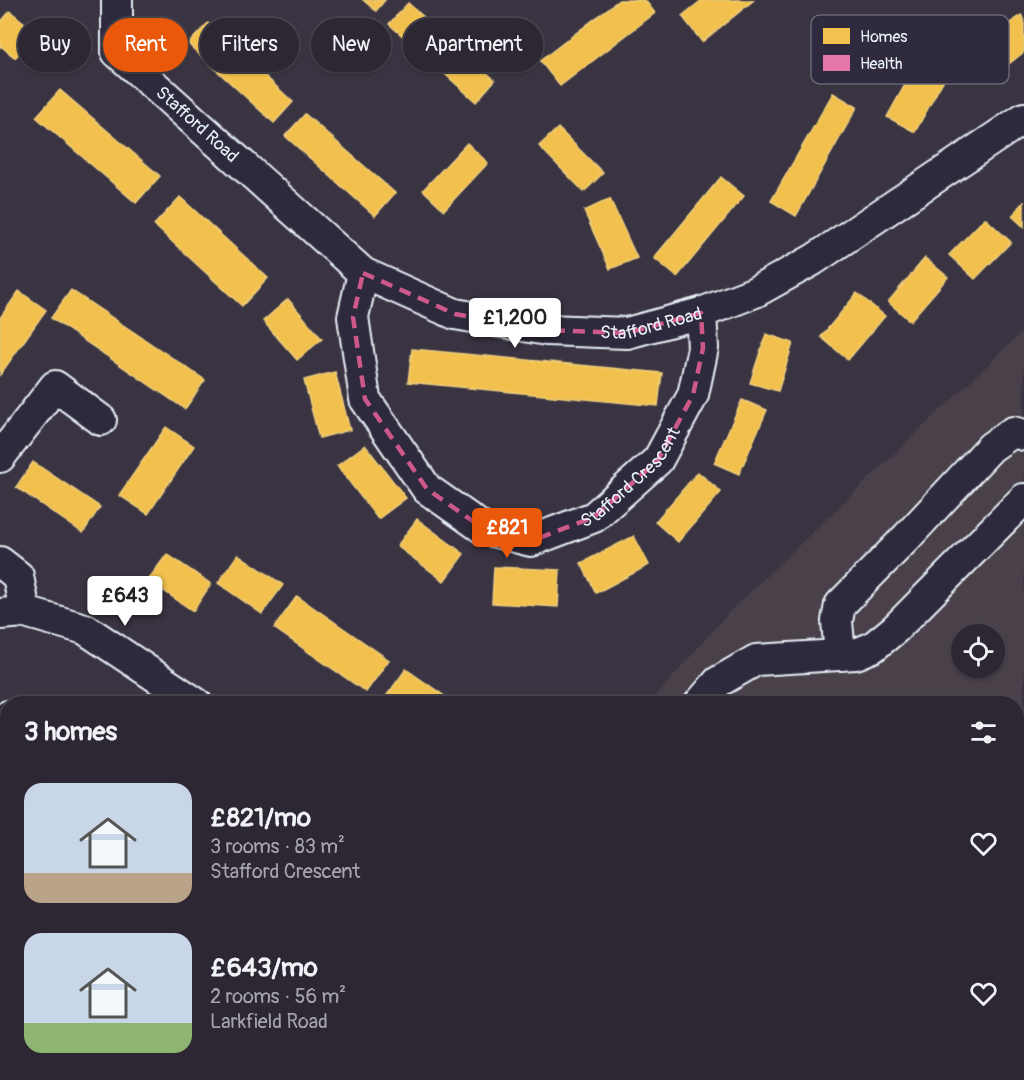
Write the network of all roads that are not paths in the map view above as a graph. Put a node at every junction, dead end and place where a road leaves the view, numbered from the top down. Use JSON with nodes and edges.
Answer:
{"nodes":[{"id":1,"x":117,"y":0,"type":"edge"},
{"id":2,"x":1024,"y":118,"type":"edge"},
{"id":3,"x":363,"y":273,"type":"junction"},
{"id":4,"x":701,"y":313,"type":"junction"},
{"id":5,"x":100,"y":420,"type":"dead end"},
{"id":6,"x":1024,"y":435,"type":"edge"},
{"id":7,"x":0,"y":457,"type":"edge"},
{"id":8,"x":1024,"y":499,"type":"edge"},
{"id":9,"x":0,"y":562,"type":"edge"},
{"id":10,"x":12,"y":613,"type":"edge"},
{"id":11,"x":840,"y":655,"type":"junction"},
{"id":12,"x":185,"y":696,"type":"edge"},
{"id":13,"x":706,"y":696,"type":"edge"}],
"edges":[{"from":1,"to":3,"type":"street","name":"Stafford Road"},
{"from":2,"to":4,"type":"street","name":"Stafford Road"},
{"from":3,"to":4,"type":"street","name":"Stafford Road"},
{"from":3,"to":4,"type":"street","name":"Stafford Crescent"},
{"from":5,"to":7,"type":"street"},
{"from":6,"to":11,"type":"street"},
{"from":8,"to":11,"type":"street"},
{"from":9,"to":10,"type":"street"},
{"from":10,"to":12,"type":"street"},
{"from":11,"to":13,"type":"street"}]}
